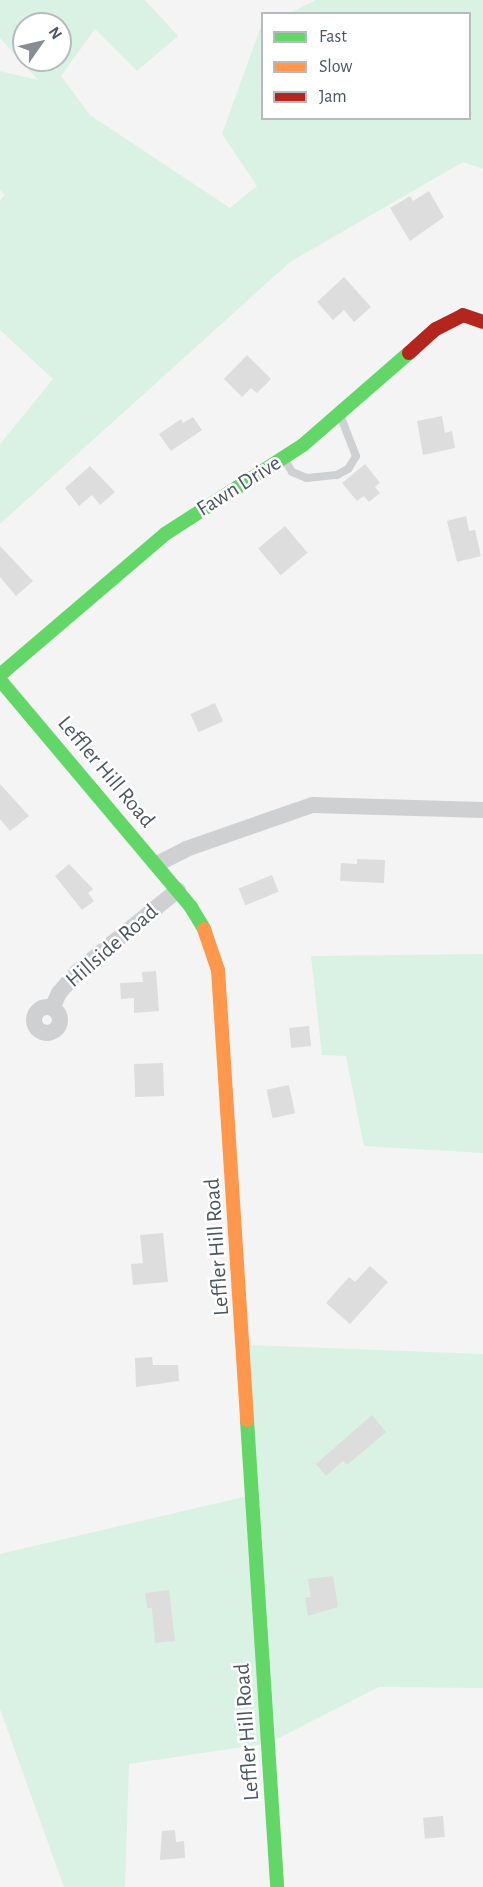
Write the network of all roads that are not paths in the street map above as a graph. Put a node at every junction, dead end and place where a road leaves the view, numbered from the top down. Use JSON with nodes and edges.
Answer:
{"nodes":[{"id":1,"x":483,"y":322,"type":"edge"},
{"id":2,"x":339,"y":415,"type":"junction"},
{"id":3,"x":284,"y":458,"type":"junction"},
{"id":4,"x":0,"y":675,"type":"edge"},
{"id":5,"x":0,"y":680,"type":"edge"},
{"id":6,"x":483,"y":810,"type":"edge"},
{"id":7,"x":157,"y":864,"type":"junction"},
{"id":8,"x":178,"y":890,"type":"junction"},
{"id":9,"x":52,"y":1008,"type":"dead end"},
{"id":10,"x":278,"y":1887,"type":"edge"}],
"edges":[{"from":1,"to":2,"type":"street","name":"Fawn Drive"},
{"from":2,"to":3,"type":"street","name":"Fawn Drive"},
{"from":2,"to":3,"type":"lane"},
{"from":3,"to":4,"type":"street","name":"Fawn Drive"},
{"from":5,"to":7,"type":"street","name":"Leffler Hill Road"},
{"from":6,"to":7,"type":"street"},
{"from":7,"to":8,"type":"street","name":"Leffler Hill Road"},
{"from":8,"to":9,"type":"street","name":"Hillside Road"},
{"from":8,"to":10,"type":"street","name":"Leffler Hill Road"}]}
